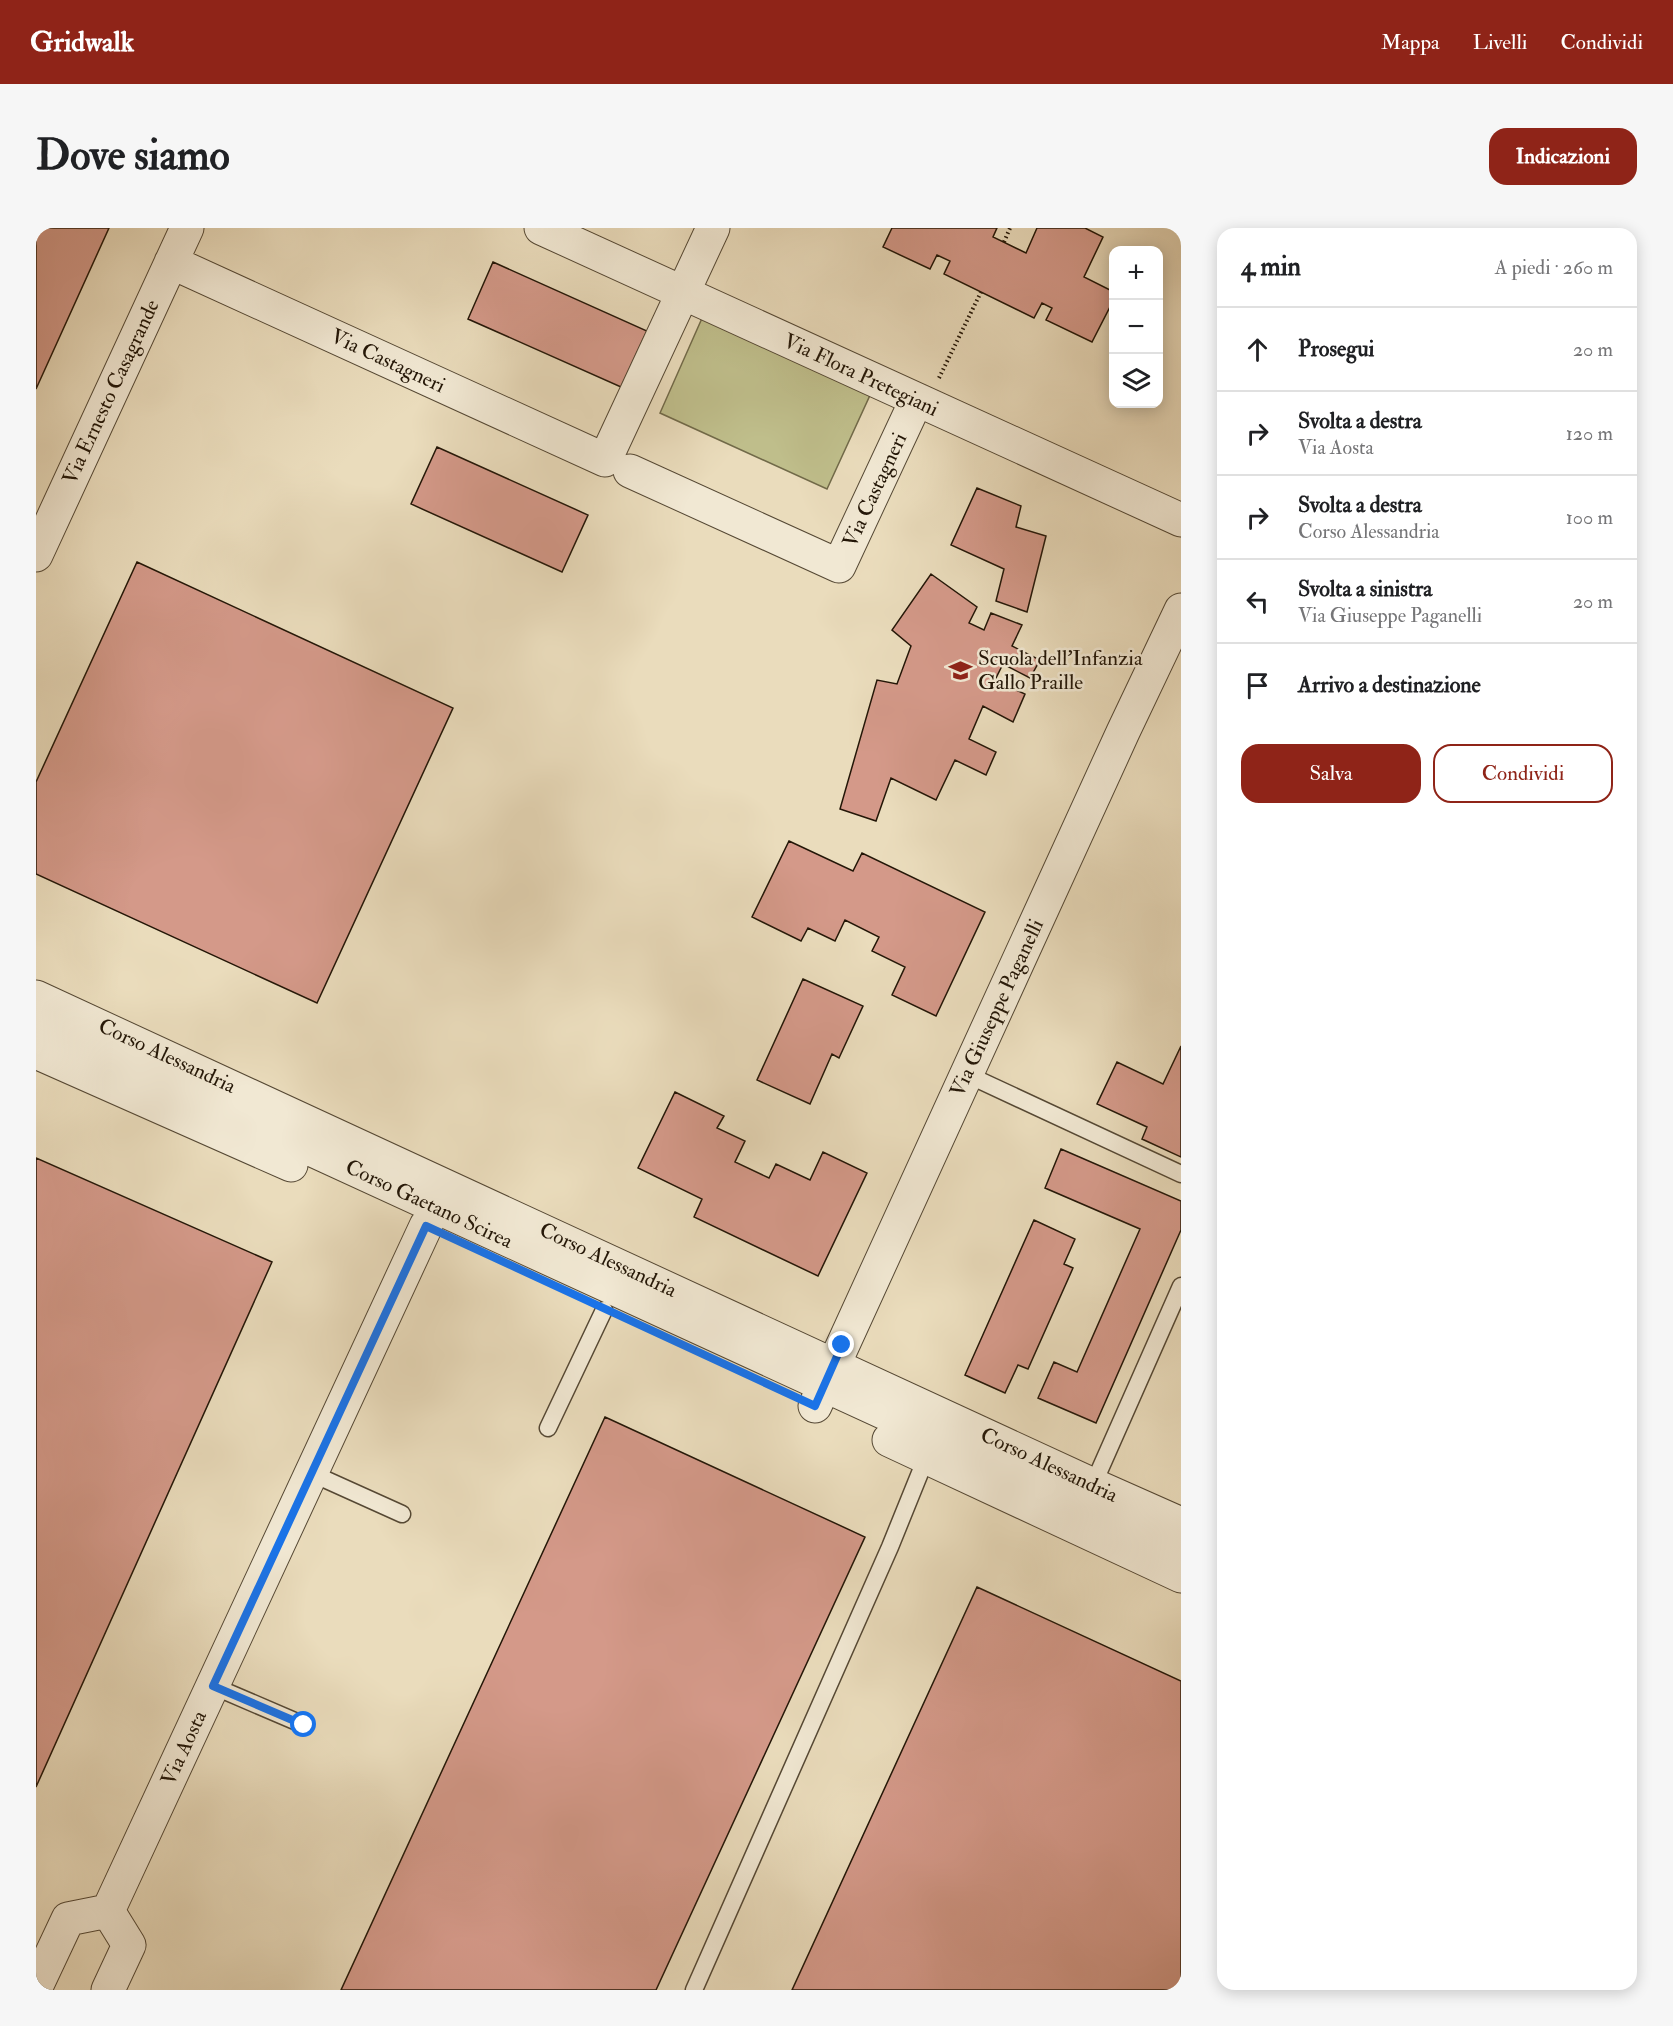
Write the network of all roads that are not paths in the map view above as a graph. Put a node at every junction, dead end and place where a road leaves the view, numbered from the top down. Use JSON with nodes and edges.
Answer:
{"nodes":[{"id":1,"x":187,"y":228,"type":"edge"},
{"id":2,"x":541,"y":228,"type":"edge"},
{"id":3,"x":713,"y":228,"type":"edge"},
{"id":4,"x":171,"y":262,"type":"junction"},
{"id":5,"x":683,"y":294,"type":"junction"},
{"id":6,"x":925,"y":394,"type":"junction"},
{"id":7,"x":618,"y":466,"type":"junction"},
{"id":8,"x":1181,"y":520,"type":"edge"},
{"id":9,"x":36,"y":555,"type":"edge"},
{"id":10,"x":1181,"y":610,"type":"edge"},
{"id":11,"x":36,"y":997,"type":"edge"},
{"id":12,"x":36,"y":1023,"type":"edge"},
{"id":13,"x":36,"y":1052,"type":"edge"},
{"id":14,"x":966,"y":1074,"type":"junction"},
{"id":15,"x":1181,"y":1174,"type":"edge"},
{"id":16,"x":426,"y":1226,"type":"junction"},
{"id":17,"x":1181,"y":1286,"type":"edge"},
{"id":18,"x":604,"y":1310,"type":"junction"},
{"id":19,"x":824,"y":1385,"type":"junction"},
{"id":20,"x":548,"y":1428,"type":"dead end"},
{"id":21,"x":926,"y":1458,"type":"junction"},
{"id":22,"x":311,"y":1473,"type":"junction"},
{"id":23,"x":1093,"y":1485,"type":"junction"},
{"id":24,"x":402,"y":1514,"type":"dead end"},
{"id":25,"x":1181,"y":1524,"type":"edge"},
{"id":26,"x":1181,"y":1549,"type":"edge"},
{"id":27,"x":1181,"y":1576,"type":"edge"},
{"id":28,"x":213,"y":1686,"type":"junction"},
{"id":29,"x":304,"y":1725,"type":"dead end"},
{"id":30,"x":108,"y":1911,"type":"junction"},
{"id":31,"x":36,"y":1988,"type":"edge"},
{"id":32,"x":108,"y":1990,"type":"edge"},
{"id":33,"x":694,"y":1990,"type":"edge"}],
"edges":[{"from":1,"to":4,"type":"street","name":"Via Ernesto Casagrande"},
{"from":2,"to":5,"type":"street","name":"Via Flora Pretegiani"},
{"from":3,"to":5,"type":"street"},
{"from":4,"to":7,"type":"street","name":"Via Castagneri"},
{"from":4,"to":9,"type":"street","name":"Via Ernesto Casagrande"},
{"from":5,"to":6,"type":"street","name":"Via Flora Pretegiani"},
{"from":5,"to":7,"type":"street"},
{"from":6,"to":7,"type":"street","name":"Via Castagneri"},
{"from":6,"to":8,"type":"street","name":"Via Flora Pretegiani"},
{"from":10,"to":14,"type":"street","name":"Via Giuseppe Paganelli"},
{"from":11,"to":19,"type":"street","name":"Corso Alessandria"},
{"from":12,"to":19,"type":"street","name":"Corso Gaetano Scirea"},
{"from":13,"to":16,"type":"street","name":"Corso Alessandria"},
{"from":14,"to":15,"type":"lane"},
{"from":14,"to":19,"type":"street","name":"Via Giuseppe Paganelli"},
{"from":16,"to":18,"type":"street","name":"Corso Alessandria"},
{"from":16,"to":22,"type":"street","name":"Via Aosta"},
{"from":17,"to":23,"type":"lane"},
{"from":18,"to":19,"type":"street","name":"Corso Alessandria"},
{"from":18,"to":20,"type":"lane"},
{"from":19,"to":21,"type":"street","name":"Corso Alessandria"},
{"from":19,"to":23,"type":"street","name":"Corso Alessandria"},
{"from":19,"to":26,"type":"street","name":"Corso Gaetano Scirea"},
{"from":21,"to":27,"type":"street","name":"Corso Alessandria"},
{"from":21,"to":33,"type":"lane"},
{"from":22,"to":24,"type":"lane"},
{"from":22,"to":28,"type":"street","name":"Via Aosta"},
{"from":23,"to":25,"type":"street","name":"Corso Alessandria"},
{"from":28,"to":29,"type":"lane"},
{"from":28,"to":30,"type":"street","name":"Via Aosta"},
{"from":30,"to":31,"type":"street"},
{"from":30,"to":32,"type":"street"}]}
